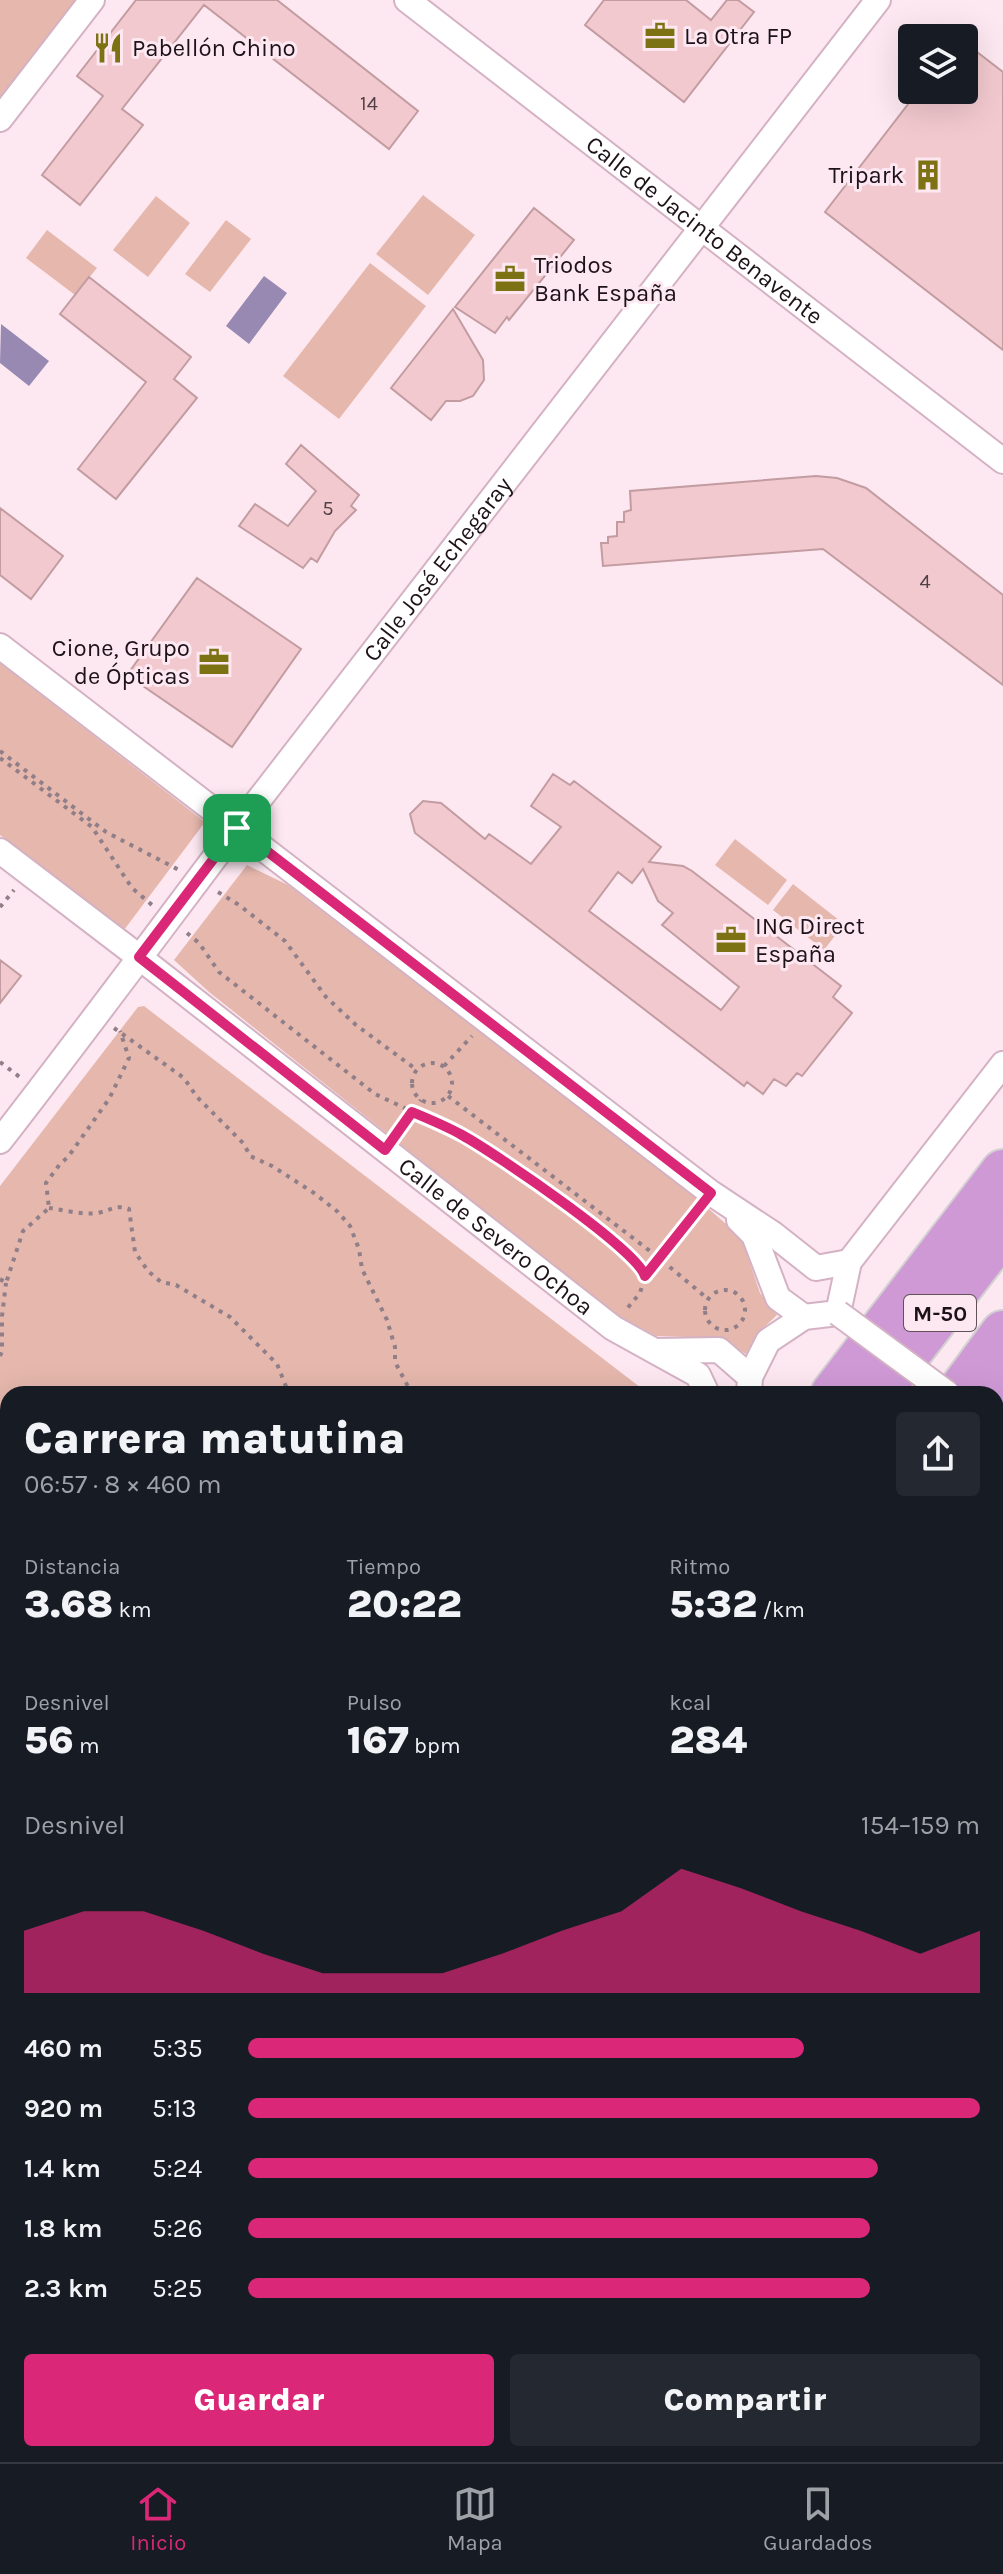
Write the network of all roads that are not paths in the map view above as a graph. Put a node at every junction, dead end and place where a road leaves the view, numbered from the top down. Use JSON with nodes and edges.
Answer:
{"nodes":[{"id":1,"x":92,"y":0,"type":"edge"},
{"id":2,"x":407,"y":0,"type":"edge"},
{"id":3,"x":878,"y":0,"type":"edge"},
{"id":4,"x":0,"y":119,"type":"edge"},
{"id":5,"x":702,"y":227,"type":"junction"},
{"id":6,"x":1003,"y":461,"type":"edge"},
{"id":7,"x":0,"y":646,"type":"edge"},
{"id":8,"x":237,"y":828,"type":"junction"},
{"id":9,"x":0,"y":851,"type":"edge"},
{"id":10,"x":139,"y":957,"type":"junction"},
{"id":11,"x":1003,"y":1064,"type":"edge"},
{"id":12,"x":0,"y":1141,"type":"edge"},
{"id":13,"x":1003,"y":1162,"type":"edge"},
{"id":14,"x":1003,"y":1172,"type":"edge"},
{"id":15,"x":711,"y":1193,"type":"junction"},
{"id":16,"x":1003,"y":1231,"type":"edge"},
{"id":17,"x":953,"y":1237,"type":"junction"},
{"id":18,"x":849,"y":1262,"type":"junction"},
{"id":19,"x":838,"y":1313,"type":"junction"},
{"id":20,"x":804,"y":1317,"type":"junction"},
{"id":21,"x":1003,"y":1333,"type":"edge"},
{"id":22,"x":653,"y":1351,"type":"junction"},
{"id":23,"x":703,"y":1386,"type":"edge"},
{"id":24,"x":750,"y":1386,"type":"edge"},
{"id":25,"x":839,"y":1386,"type":"edge"},
{"id":26,"x":883,"y":1386,"type":"edge"},
{"id":27,"x":937,"y":1386,"type":"edge"},
{"id":28,"x":964,"y":1386,"type":"edge"}],
"edges":[{"from":1,"to":4,"type":"street"},
{"from":2,"to":5,"type":"street","name":"Calle de Jacinto Benavente"},
{"from":3,"to":5,"type":"street","name":"Calle José Echegaray"},
{"from":5,"to":6,"type":"street","name":"Calle de Jacinto Benavente"},
{"from":5,"to":8,"type":"street","name":"Calle José Echegaray"},
{"from":7,"to":8,"type":"street"},
{"from":8,"to":10,"type":"street","name":"Calle José Echegaray"},
{"from":8,"to":15,"type":"street"},
{"from":9,"to":10,"type":"street","name":"Calle de Severo Ochoa"},
{"from":10,"to":12,"type":"street","name":"Calle José Echegaray"},
{"from":10,"to":22,"type":"street","name":"Calle de Severo Ochoa"},
{"from":11,"to":18,"type":"street"},
{"from":13,"to":17,"type":"highway"},
{"from":14,"to":17,"type":"highway"},
{"from":15,"to":18,"type":"street"},
{"from":15,"to":20,"type":"street"},
{"from":16,"to":26,"type":"highway","number":"M-50"},
{"from":17,"to":25,"type":"highway"},
{"from":18,"to":19,"type":"street"},
{"from":19,"to":20,"type":"street"},
{"from":19,"to":27,"type":"street","bridge":true},
{"from":20,"to":24,"type":"street"},
{"from":21,"to":28,"type":"highway","number":"M-50"},
{"from":22,"to":23,"type":"street","name":"Calle de Severo Ochoa"},
{"from":22,"to":24,"type":"street"}]}
